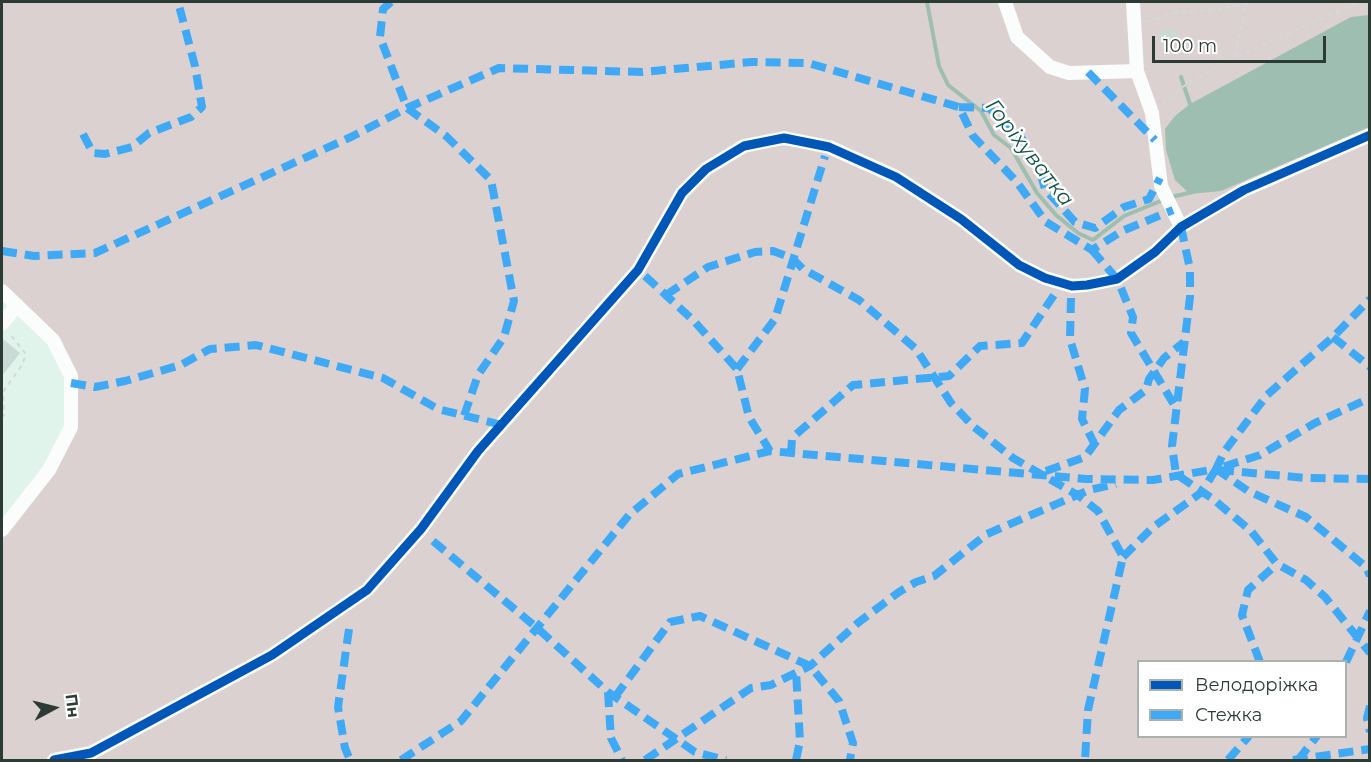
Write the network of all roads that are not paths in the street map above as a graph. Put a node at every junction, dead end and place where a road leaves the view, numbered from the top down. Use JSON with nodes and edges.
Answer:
{"nodes":[{"id":1,"x":1005,"y":2,"type":"edge"},
{"id":2,"x":1133,"y":2,"type":"edge"},
{"id":3,"x":1137,"y":71,"type":"junction"},
{"id":4,"x":1370,"y":135,"type":"edge"},
{"id":5,"x":1181,"y":227,"type":"junction"},
{"id":6,"x":2,"y":291,"type":"edge"},
{"id":7,"x":17,"y":305,"type":"junction"},
{"id":8,"x":2,"y":324,"type":"edge"},
{"id":9,"x":2,"y":530,"type":"edge"},
{"id":10,"x":54,"y":760,"type":"edge"}],
"edges":[{"from":1,"to":3,"type":"street"},
{"from":2,"to":3,"type":"street"},
{"from":3,"to":5,"type":"street"},
{"from":4,"to":5,"type":"street"},
{"from":5,"to":10,"type":"street"},
{"from":6,"to":7,"type":"street"},
{"from":7,"to":8,"type":"street"},
{"from":7,"to":9,"type":"street"}]}
